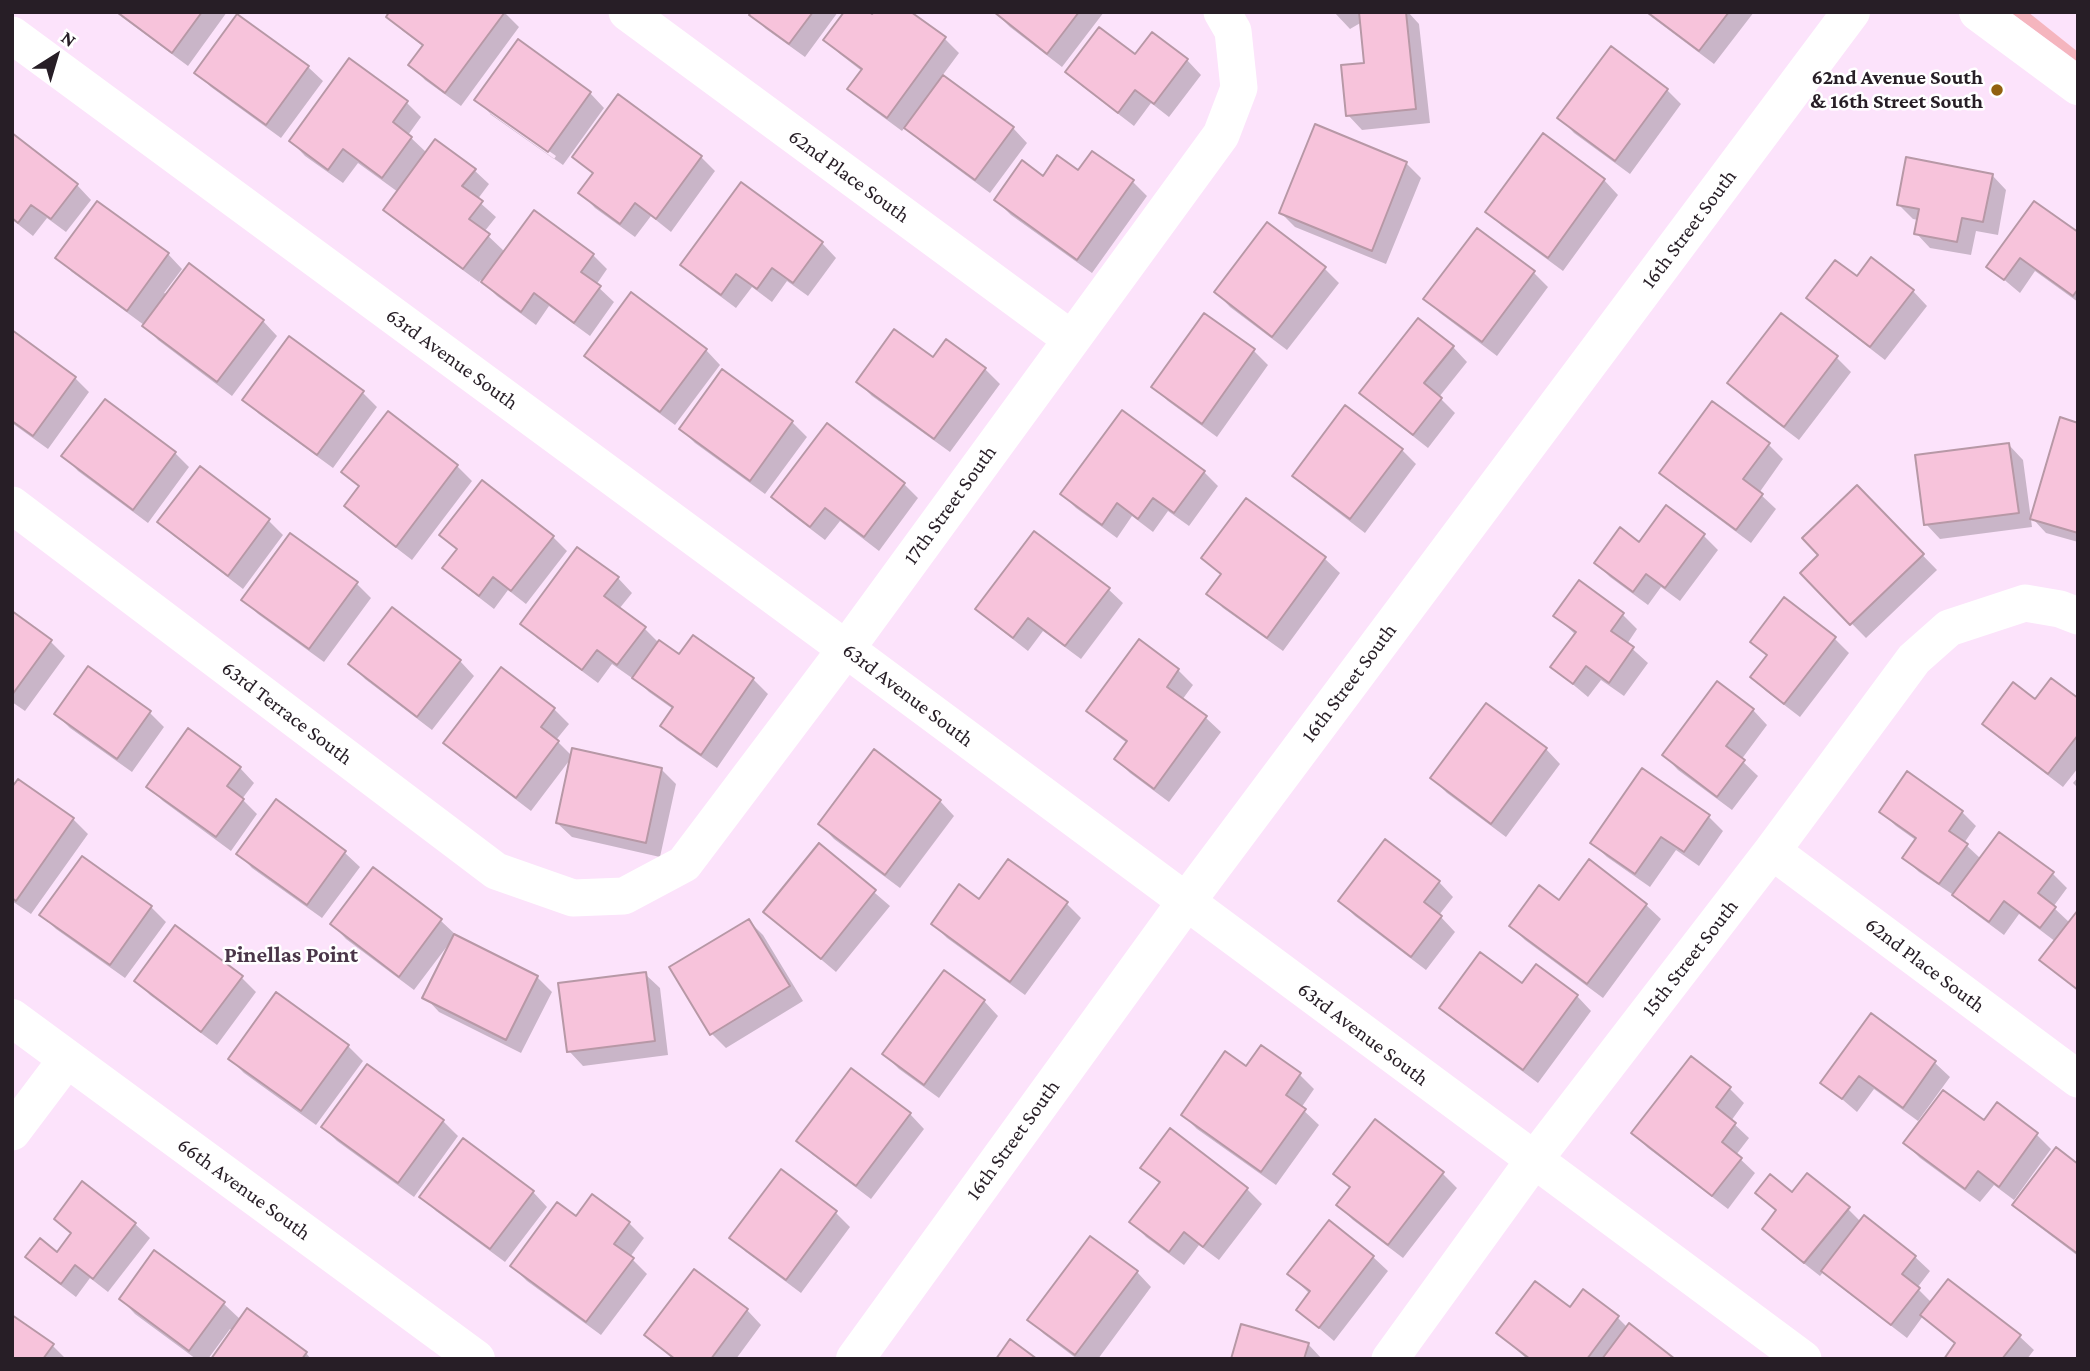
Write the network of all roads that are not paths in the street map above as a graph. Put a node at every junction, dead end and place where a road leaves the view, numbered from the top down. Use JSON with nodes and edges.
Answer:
{"nodes":[{"id":1,"x":627,"y":12,"type":"edge"},
{"id":2,"x":1851,"y":12,"type":"edge"},
{"id":3,"x":1978,"y":12,"type":"edge"},
{"id":4,"x":1228,"y":22,"type":"edge"},
{"id":5,"x":12,"y":35,"type":"edge"},
{"id":6,"x":2078,"y":86,"type":"edge"},
{"id":7,"x":1072,"y":339,"type":"junction"},
{"id":8,"x":12,"y":505,"type":"edge"},
{"id":9,"x":2078,"y":616,"type":"edge"},
{"id":10,"x":846,"y":649,"type":"junction"},
{"id":11,"x":1772,"y":851,"type":"junction"},
{"id":12,"x":573,"y":898,"type":"joint"},
{"id":13,"x":1186,"y":902,"type":"junction"},
{"id":14,"x":12,"y":1018,"type":"edge"},
{"id":15,"x":67,"y":1059,"type":"junction"},
{"id":16,"x":2078,"y":1079,"type":"edge"},
{"id":17,"x":12,"y":1132,"type":"edge"},
{"id":18,"x":1534,"y":1160,"type":"junction"},
{"id":19,"x":476,"y":1359,"type":"edge"},
{"id":20,"x":855,"y":1359,"type":"edge"},
{"id":21,"x":1390,"y":1359,"type":"edge"},
{"id":22,"x":1803,"y":1359,"type":"edge"}],
"edges":[{"from":1,"to":7,"type":"street","name":"62nd Place South"},
{"from":2,"to":13,"type":"street","name":"16th Street South"},
{"from":3,"to":6,"type":"street"},
{"from":4,"to":7,"type":"street","name":"17th Street South"},
{"from":5,"to":10,"type":"street","name":"63rd Avenue South"},
{"from":7,"to":10,"type":"street","name":"17th Street South"},
{"from":8,"to":12,"type":"street","name":"63rd Terrace South"},
{"from":9,"to":11,"type":"street","name":"15th Street South"},
{"from":10,"to":12,"type":"street","name":"17th Street South"},
{"from":10,"to":13,"type":"street","name":"63rd Avenue South"},
{"from":11,"to":16,"type":"street","name":"62nd Place South"},
{"from":11,"to":18,"type":"street","name":"15th Street South"},
{"from":13,"to":18,"type":"street","name":"63rd Avenue South"},
{"from":13,"to":20,"type":"street","name":"16th Street South"},
{"from":14,"to":15,"type":"street","name":"66th Avenue South"},
{"from":15,"to":17,"type":"street"},
{"from":15,"to":19,"type":"street","name":"66th Avenue South"},
{"from":18,"to":21,"type":"street","name":"15th Street South"},
{"from":18,"to":22,"type":"street","name":"63rd Avenue South"}]}
